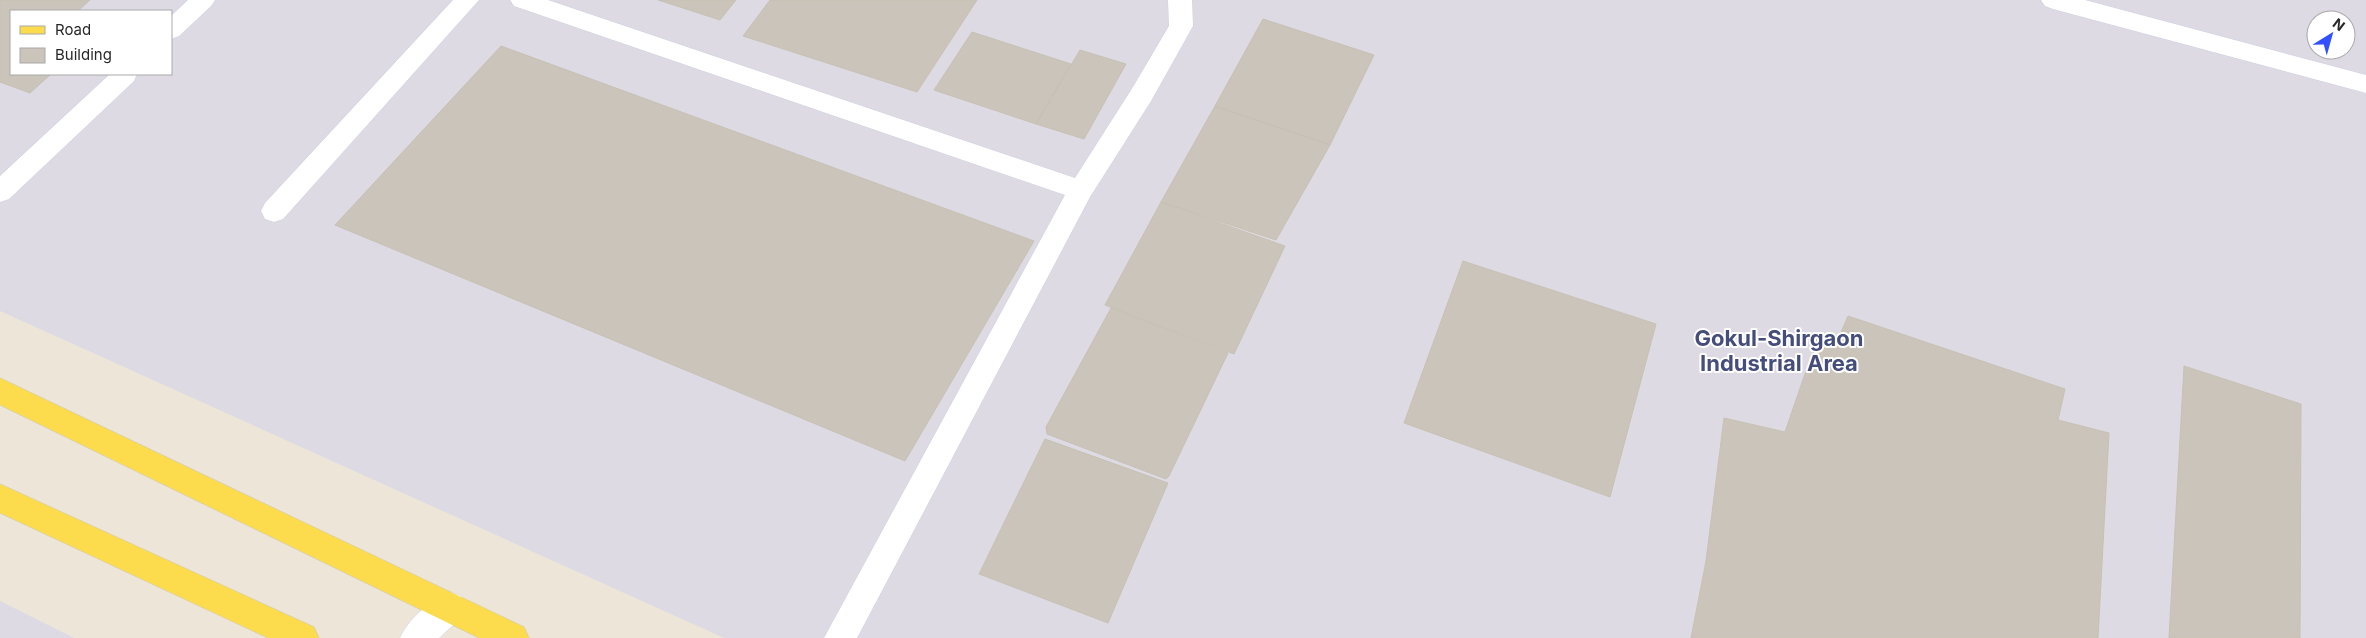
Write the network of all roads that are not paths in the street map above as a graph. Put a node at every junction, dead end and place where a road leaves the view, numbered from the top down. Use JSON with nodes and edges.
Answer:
{"nodes":[{"id":1,"x":203,"y":0,"type":"edge"},
{"id":2,"x":467,"y":0,"type":"edge"},
{"id":3,"x":522,"y":0,"type":"edge"},
{"id":4,"x":1180,"y":0,"type":"edge"},
{"id":5,"x":2054,"y":0,"type":"edge"},
{"id":6,"x":172,"y":29,"type":"edge"},
{"id":7,"x":124,"y":75,"type":"edge"},
{"id":8,"x":2366,"y":84,"type":"edge"},
{"id":9,"x":1081,"y":190,"type":"junction"},
{"id":10,"x":0,"y":192,"type":"edge"},
{"id":11,"x":274,"y":211,"type":"dead end"},
{"id":12,"x":0,"y":391,"type":"edge"},
{"id":13,"x":0,"y":498,"type":"edge"},
{"id":14,"x":450,"y":607,"type":"junction"},
{"id":15,"x":303,"y":638,"type":"edge"},
{"id":16,"x":416,"y":638,"type":"edge"},
{"id":17,"x":513,"y":638,"type":"edge"},
{"id":18,"x":840,"y":638,"type":"edge"}],
"edges":[{"from":1,"to":6,"type":"street"},
{"from":2,"to":11,"type":"street"},
{"from":3,"to":9,"type":"street"},
{"from":4,"to":9,"type":"street"},
{"from":5,"to":8,"type":"street"},
{"from":7,"to":10,"type":"street"},
{"from":9,"to":18,"type":"street"},
{"from":12,"to":14,"type":"main road"},
{"from":13,"to":15,"type":"main road"},
{"from":14,"to":16,"type":"street"},
{"from":14,"to":17,"type":"main road"}]}
